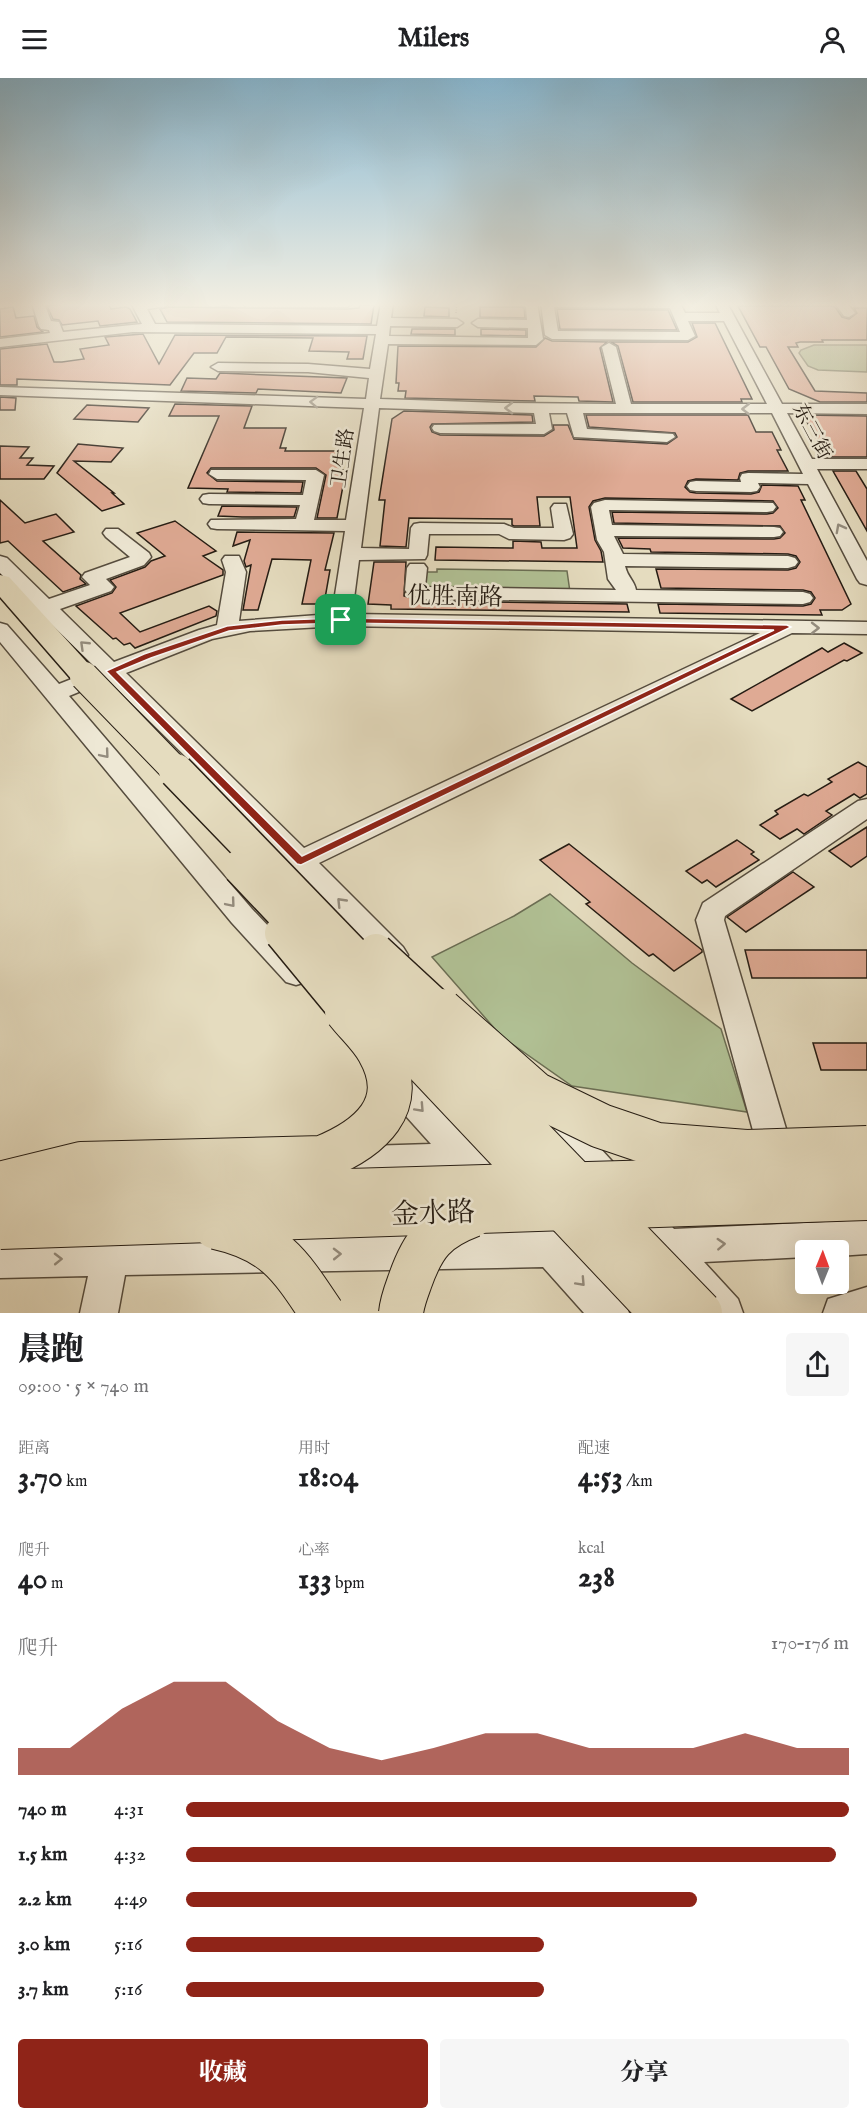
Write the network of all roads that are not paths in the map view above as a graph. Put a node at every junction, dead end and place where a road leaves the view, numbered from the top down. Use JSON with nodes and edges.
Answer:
{"nodes":[{"id":1,"x":379,"y":361,"type":"edge"},
{"id":2,"x":612,"y":361,"type":"edge"},
{"id":3,"x":752,"y":361,"type":"edge"},
{"id":4,"x":218,"y":367,"type":"dead end"},
{"id":5,"x":377,"y":374,"type":"junction"},
{"id":6,"x":0,"y":391,"type":"edge"},
{"id":7,"x":373,"y":404,"type":"junction"},
{"id":8,"x":541,"y":408,"type":"junction"},
{"id":9,"x":574,"y":408,"type":"junction"},
{"id":10,"x":624,"y":408,"type":"junction"},
{"id":11,"x":777,"y":409,"type":"junction"},
{"id":12,"x":867,"y":409,"type":"edge"},
{"id":13,"x":440,"y":428,"type":"dead end"},
{"id":14,"x":667,"y":436,"type":"dead end"},
{"id":15,"x":867,"y":464,"type":"edge"},
{"id":16,"x":810,"y":471,"type":"junction"},
{"id":17,"x":217,"y":474,"type":"dead end"},
{"id":18,"x":696,"y":486,"type":"dead end"},
{"id":19,"x":209,"y":499,"type":"dead end"},
{"id":20,"x":310,"y":500,"type":"junction"},
{"id":21,"x":767,"y":507,"type":"dead end"},
{"id":22,"x":560,"y":508,"type":"dead end"},
{"id":23,"x":216,"y":524,"type":"dead end"},
{"id":24,"x":304,"y":525,"type":"junction"},
{"id":25,"x":355,"y":526,"type":"junction"},
{"id":26,"x":604,"y":530,"type":"junction"},
{"id":27,"x":774,"y":532,"type":"dead end"},
{"id":28,"x":112,"y":533,"type":"dead end"},
{"id":29,"x":351,"y":554,"type":"junction"},
{"id":30,"x":232,"y":560,"type":"dead end"},
{"id":31,"x":615,"y":560,"type":"junction"},
{"id":32,"x":0,"y":562,"type":"edge"},
{"id":33,"x":788,"y":562,"type":"dead end"},
{"id":34,"x":417,"y":568,"type":"dead end"},
{"id":35,"x":867,"y":579,"type":"edge"},
{"id":36,"x":0,"y":582,"type":"edge"},
{"id":37,"x":634,"y":596,"type":"junction"},
{"id":38,"x":803,"y":598,"type":"dead end"},
{"id":39,"x":0,"y":607,"type":"edge"},
{"id":40,"x":37,"y":610,"type":"junction"},
{"id":41,"x":341,"y":620,"type":"junction"},
{"id":42,"x":647,"y":625,"type":"junction"},
{"id":43,"x":787,"y":627,"type":"junction"},
{"id":44,"x":867,"y":628,"type":"edge"},
{"id":45,"x":227,"y":629,"type":"junction"},
{"id":46,"x":4,"y":639,"type":"edge"},
{"id":47,"x":79,"y":681,"type":"junction"},
{"id":48,"x":867,"y":807,"type":"edge"},
{"id":49,"x":301,"y":861,"type":"junction"},
{"id":50,"x":251,"y":879,"type":"junction"},
{"id":51,"x":311,"y":911,"type":"junction"},
{"id":52,"x":867,"y":1147,"type":"edge"},
{"id":53,"x":775,"y":1149,"type":"junction"},
{"id":54,"x":587,"y":1155,"type":"junction"},
{"id":55,"x":466,"y":1158,"type":"junction"},
{"id":56,"x":0,"y":1172,"type":"edge"},
{"id":57,"x":867,"y":1176,"type":"edge"},
{"id":58,"x":0,"y":1184,"type":"edge"},
{"id":59,"x":867,"y":1198,"type":"edge"},
{"id":60,"x":0,"y":1201,"type":"edge"},
{"id":61,"x":486,"y":1210,"type":"junction"},
{"id":62,"x":176,"y":1221,"type":"junction"},
{"id":63,"x":0,"y":1227,"type":"edge"},
{"id":64,"x":867,"y":1237,"type":"edge"},
{"id":65,"x":667,"y":1246,"type":"junction"},
{"id":66,"x":551,"y":1250,"type":"junction"},
{"id":67,"x":110,"y":1258,"type":"junction"},
{"id":68,"x":0,"y":1260,"type":"edge"},
{"id":69,"x":867,"y":1306,"type":"edge"},
{"id":70,"x":99,"y":1313,"type":"edge"},
{"id":71,"x":322,"y":1313,"type":"edge"},
{"id":72,"x":400,"y":1313,"type":"edge"},
{"id":73,"x":610,"y":1313,"type":"edge"},
{"id":74,"x":662,"y":1313,"type":"edge"},
{"id":75,"x":700,"y":1313,"type":"edge"},
{"id":76,"x":724,"y":1313,"type":"edge"},
{"id":77,"x":842,"y":1313,"type":"edge"}],
"edges":[{"from":1,"to":5,"type":"street","name":"卫生路"},
{"from":2,"to":10,"type":"street"},
{"from":3,"to":11,"type":"street","name":"东三街"},
{"from":4,"to":5,"type":"street"},
{"from":5,"to":7,"type":"street","name":"卫生路"},
{"from":7,"to":6,"type":"street","one_way":true},
{"from":8,"to":7,"type":"street","one_way":true},
{"from":7,"to":25,"type":"street","name":"卫生路"},
{"from":8,"to":9,"type":"street"},
{"from":8,"to":13,"type":"street"},
{"from":9,"to":10,"type":"street"},
{"from":9,"to":14,"type":"street"},
{"from":11,"to":10,"type":"street","one_way":true},
{"from":11,"to":12,"type":"street"},
{"from":11,"to":16,"type":"street","name":"东三街"},
{"from":15,"to":16,"type":"street"},
{"from":16,"to":18,"type":"street"},
{"from":35,"to":16,"type":"street","name":"东三街","one_way":true},
{"from":17,"to":20,"type":"street"},
{"from":19,"to":20,"type":"street"},
{"from":20,"to":24,"type":"street"},
{"from":21,"to":26,"type":"street"},
{"from":22,"to":29,"type":"street"},
{"from":23,"to":24,"type":"street"},
{"from":24,"to":25,"type":"street"},
{"from":25,"to":29,"type":"street","name":"卫生路"},
{"from":26,"to":27,"type":"street"},
{"from":26,"to":31,"type":"street"},
{"from":28,"to":40,"type":"street"},
{"from":29,"to":41,"type":"street","name":"卫生路"},
{"from":30,"to":45,"type":"street"},
{"from":31,"to":33,"type":"street"},
{"from":31,"to":37,"type":"street"},
{"from":32,"to":40,"type":"street"},
{"from":34,"to":37,"type":"street"},
{"from":36,"to":40,"type":"main road"},
{"from":37,"to":38,"type":"street"},
{"from":37,"to":42,"type":"street"},
{"from":39,"to":47,"type":"main road"},
{"from":47,"to":40,"type":"street","one_way":true},
{"from":41,"to":42,"type":"street","name":"优胜南路"},
{"from":41,"to":45,"type":"street","name":"优胜南路"},
{"from":42,"to":43,"type":"street","name":"优胜南路"},
{"from":43,"to":44,"type":"street","name":"优胜南路","one_way":true},
{"from":43,"to":49,"type":"street"},
{"from":45,"to":47,"type":"street","name":"优胜南路"},
{"from":46,"to":47,"type":"street"},
{"from":47,"to":49,"type":"street"},
{"from":47,"to":50,"type":"main road","bridge":true},
{"from":47,"to":51,"type":"main road","bridge":true},
{"from":47,"to":55,"type":"street","one_way":true},
{"from":48,"to":53,"type":"street"},
{"from":54,"to":49,"type":"street","one_way":true},
{"from":50,"to":58,"type":"main road","bridge":true},
{"from":50,"to":74,"type":"main road","bridge":true},
{"from":51,"to":52,"type":"main road","bridge":true},
{"from":51,"to":75,"type":"main road","bridge":true},
{"from":52,"to":53,"type":"street"},
{"from":53,"to":54,"type":"street"},
{"from":54,"to":55,"type":"street"},
{"from":54,"to":65,"type":"street"},
{"from":55,"to":56,"type":"street"},
{"from":55,"to":66,"type":"street"},
{"from":57,"to":60,"type":"main road","name":"金水路","bridge":true},
{"from":59,"to":61,"type":"main road","name":"金水路","bridge":true},
{"from":61,"to":62,"type":"main road","name":"金水路","bridge":true},
{"from":61,"to":72,"type":"main road","bridge":true},
{"from":62,"to":63,"type":"main road","name":"金水路","bridge":true},
{"from":62,"to":71,"type":"main road","bridge":true},
{"from":65,"to":64,"type":"street","one_way":true},
{"from":65,"to":66,"type":"street"},
{"from":65,"to":76,"type":"street"},
{"from":67,"to":66,"type":"street","one_way":true},
{"from":66,"to":73,"type":"street","one_way":true},
{"from":68,"to":67,"type":"street","one_way":true},
{"from":67,"to":70,"type":"street"},
{"from":69,"to":77,"type":"street"}]}
